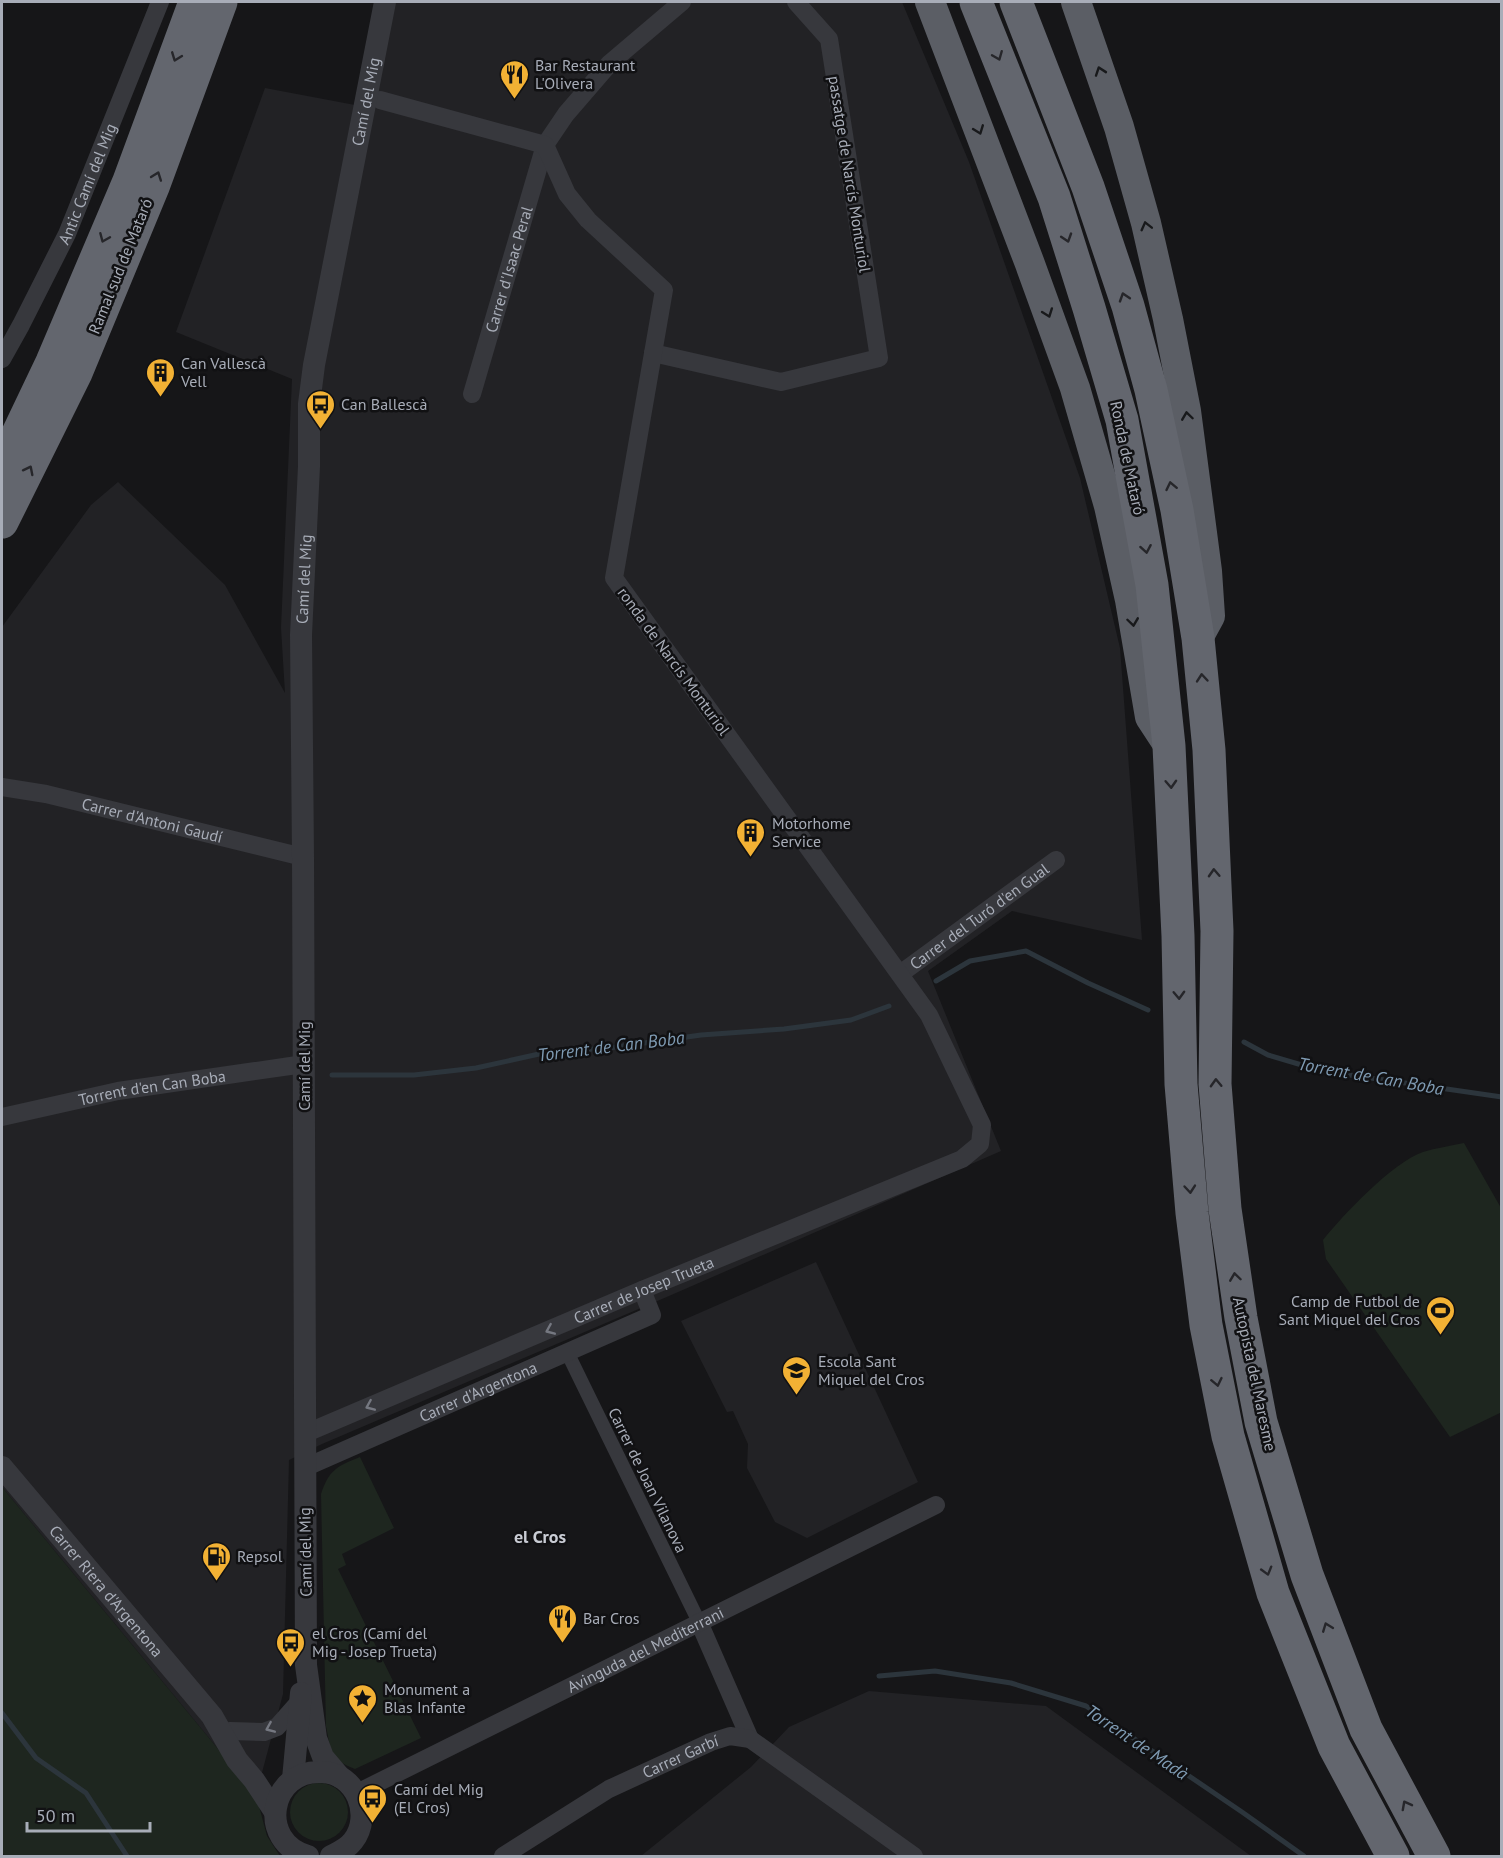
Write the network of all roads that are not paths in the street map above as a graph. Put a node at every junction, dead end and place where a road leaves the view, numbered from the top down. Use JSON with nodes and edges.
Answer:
{"nodes":[{"id":1,"x":160,"y":2,"type":"edge"},
{"id":2,"x":195,"y":2,"type":"edge"},
{"id":3,"x":221,"y":2,"type":"edge"},
{"id":4,"x":386,"y":2,"type":"edge"},
{"id":5,"x":394,"y":2,"type":"edge"},
{"id":6,"x":400,"y":2,"type":"edge"},
{"id":7,"x":682,"y":2,"type":"edge"},
{"id":8,"x":796,"y":2,"type":"edge"},
{"id":9,"x":930,"y":2,"type":"edge"},
{"id":10,"x":976,"y":2,"type":"edge"},
{"id":11,"x":1016,"y":2,"type":"edge"},
{"id":12,"x":1076,"y":2,"type":"edge"},
{"id":13,"x":388,"y":25,"type":"junction"},
{"id":14,"x":380,"y":100,"type":"junction"},
{"id":15,"x":545,"y":145,"type":"junction"},
{"id":16,"x":336,"y":249,"type":"junction"},
{"id":17,"x":653,"y":353,"type":"junction"},
{"id":18,"x":2,"y":359,"type":"edge"},
{"id":19,"x":472,"y":394,"type":"dead end"},
{"id":20,"x":309,"y":466,"type":"junction"},
{"id":21,"x":2,"y":467,"type":"edge"},
{"id":22,"x":2,"y":522,"type":"edge"},
{"id":23,"x":1198,"y":638,"type":"junction"},
{"id":24,"x":1169,"y":746,"type":"junction"},
{"id":25,"x":2,"y":787,"type":"edge"},
{"id":26,"x":303,"y":857,"type":"junction"},
{"id":27,"x":1056,"y":860,"type":"dead end"},
{"id":28,"x":900,"y":974,"type":"junction"},
{"id":29,"x":304,"y":1064,"type":"junction"},
{"id":30,"x":2,"y":1117,"type":"edge"},
{"id":31,"x":980,"y":1144,"type":"joint"},
{"id":32,"x":642,"y":1290,"type":"junction"},
{"id":33,"x":567,"y":1352,"type":"junction"},
{"id":34,"x":304,"y":1434,"type":"junction"},
{"id":35,"x":2,"y":1467,"type":"edge"},
{"id":36,"x":304,"y":1468,"type":"junction"},
{"id":37,"x":936,"y":1505,"type":"dead end"},
{"id":38,"x":699,"y":1622,"type":"junction"},
{"id":39,"x":306,"y":1665,"type":"junction"},
{"id":40,"x":300,"y":1701,"type":"junction"},
{"id":41,"x":212,"y":1716,"type":"junction"},
{"id":42,"x":230,"y":1731,"type":"junction"},
{"id":43,"x":750,"y":1738,"type":"junction"},
{"id":44,"x":340,"y":1777,"type":"junction"},
{"id":45,"x":289,"y":1783,"type":"junction"},
{"id":46,"x":357,"y":1793,"type":"junction"},
{"id":47,"x":275,"y":1812,"type":"junction"},
{"id":48,"x":342,"y":1854,"type":"edge"},
{"id":49,"x":308,"y":1857,"type":"edge"},
{"id":50,"x":503,"y":1857,"type":"edge"},
{"id":51,"x":914,"y":1857,"type":"edge"},
{"id":52,"x":1393,"y":1857,"type":"edge"},
{"id":53,"x":1434,"y":1857,"type":"edge"}],
"edges":[{"from":1,"to":18,"type":"street","name":"Antic Camí del Mig"},
{"from":2,"to":21,"type":"highway","one_way":true},
{"from":22,"to":3,"type":"highway","name":"Ramal sud de Mataró","one_way":true},
{"from":4,"to":13,"type":"street","name":"Camí del Mig"},
{"from":5,"to":13,"type":"street"},
{"from":6,"to":13,"type":"street","name":"Camí del Mig"},
{"from":7,"to":15,"type":"street"},
{"from":8,"to":17,"type":"street","name":"passatge de Narcís Monturiol"},
{"from":9,"to":24,"type":"highway","one_way":true},
{"from":10,"to":24,"type":"highway","name":"Ronda de Mataró","one_way":true},
{"from":23,"to":11,"type":"highway","one_way":true},
{"from":23,"to":12,"type":"highway","one_way":true},
{"from":13,"to":14,"type":"street","name":"Camí del Mig"},
{"from":13,"to":16,"type":"street","name":"Camí del Mig"},
{"from":14,"to":15,"type":"street"},
{"from":14,"to":16,"type":"street","name":"Camí del Mig"},
{"from":14,"to":20,"type":"street","name":"Camí del Mig"},
{"from":15,"to":17,"type":"street","name":"ronda de Narcís Monturiol"},
{"from":15,"to":19,"type":"street","name":"Carrer d'Isaac Peral"},
{"from":16,"to":20,"type":"street","name":"Camí del Mig"},
{"from":17,"to":28,"type":"street","name":"ronda de Narcís Monturiol"},
{"from":20,"to":26,"type":"street","name":"Camí del Mig"},
{"from":53,"to":23,"type":"highway","name":"Autopista del Maresme","one_way":true},
{"from":24,"to":52,"type":"highway","name":"Ronda de Mataró","one_way":true},
{"from":25,"to":26,"type":"street","name":"Carrer d'Antoni Gaudí"},
{"from":26,"to":29,"type":"street","name":"Camí del Mig"},
{"from":27,"to":28,"type":"street","name":"Carrer del Turó d'en Gual"},
{"from":28,"to":31,"type":"street","name":"ronda de Narcís Monturiol"},
{"from":29,"to":30,"type":"street","name":"Torrent d'en Can Boba"},
{"from":29,"to":34,"type":"street","name":"Camí del Mig"},
{"from":31,"to":32,"type":"street","name":"Carrer de Josep Trueta"},
{"from":32,"to":33,"type":"street","name":"Carrer d'Argentona"},
{"from":32,"to":34,"type":"street","name":"Carrer de Josep Trueta","one_way":true},
{"from":33,"to":36,"type":"street","name":"Carrer d'Argentona"},
{"from":33,"to":38,"type":"street","name":"Carrer de Joan Vilanova"},
{"from":34,"to":36,"type":"street","name":"Camí del Mig"},
{"from":35,"to":41,"type":"street","name":"Carrer Riera d'Argentona"},
{"from":36,"to":39,"type":"street","name":"Camí del Mig"},
{"from":37,"to":38,"type":"street","name":"Avinguda del Mediterrani"},
{"from":38,"to":43,"type":"street"},
{"from":38,"to":46,"type":"street","name":"Avinguda del Mediterrani"},
{"from":39,"to":40,"type":"street","name":"Camí del Mig"},
{"from":39,"to":44,"type":"street","name":"Camí del Mig"},
{"from":40,"to":42,"type":"street","one_way":true},
{"from":40,"to":45,"type":"street","name":"Camí del Mig"},
{"from":41,"to":42,"type":"street","name":"Carrer Riera d'Argentona"},
{"from":41,"to":47,"type":"street","name":"Carrer Riera d'Argentona"},
{"from":42,"to":45,"type":"street","name":"Carrer Riera d'Argentona"},
{"from":43,"to":50,"type":"street","name":"Carrer Garbí"},
{"from":43,"to":51,"type":"street"},
{"from":44,"to":45,"type":"street"},
{"from":44,"to":46,"type":"street","name":"Camí del Mig"},
{"from":45,"to":47,"type":"street","name":"Camí del Mig"},
{"from":46,"to":48,"type":"street"},
{"from":47,"to":49,"type":"street","name":"Carrer Riera d'Argentona"}]}
